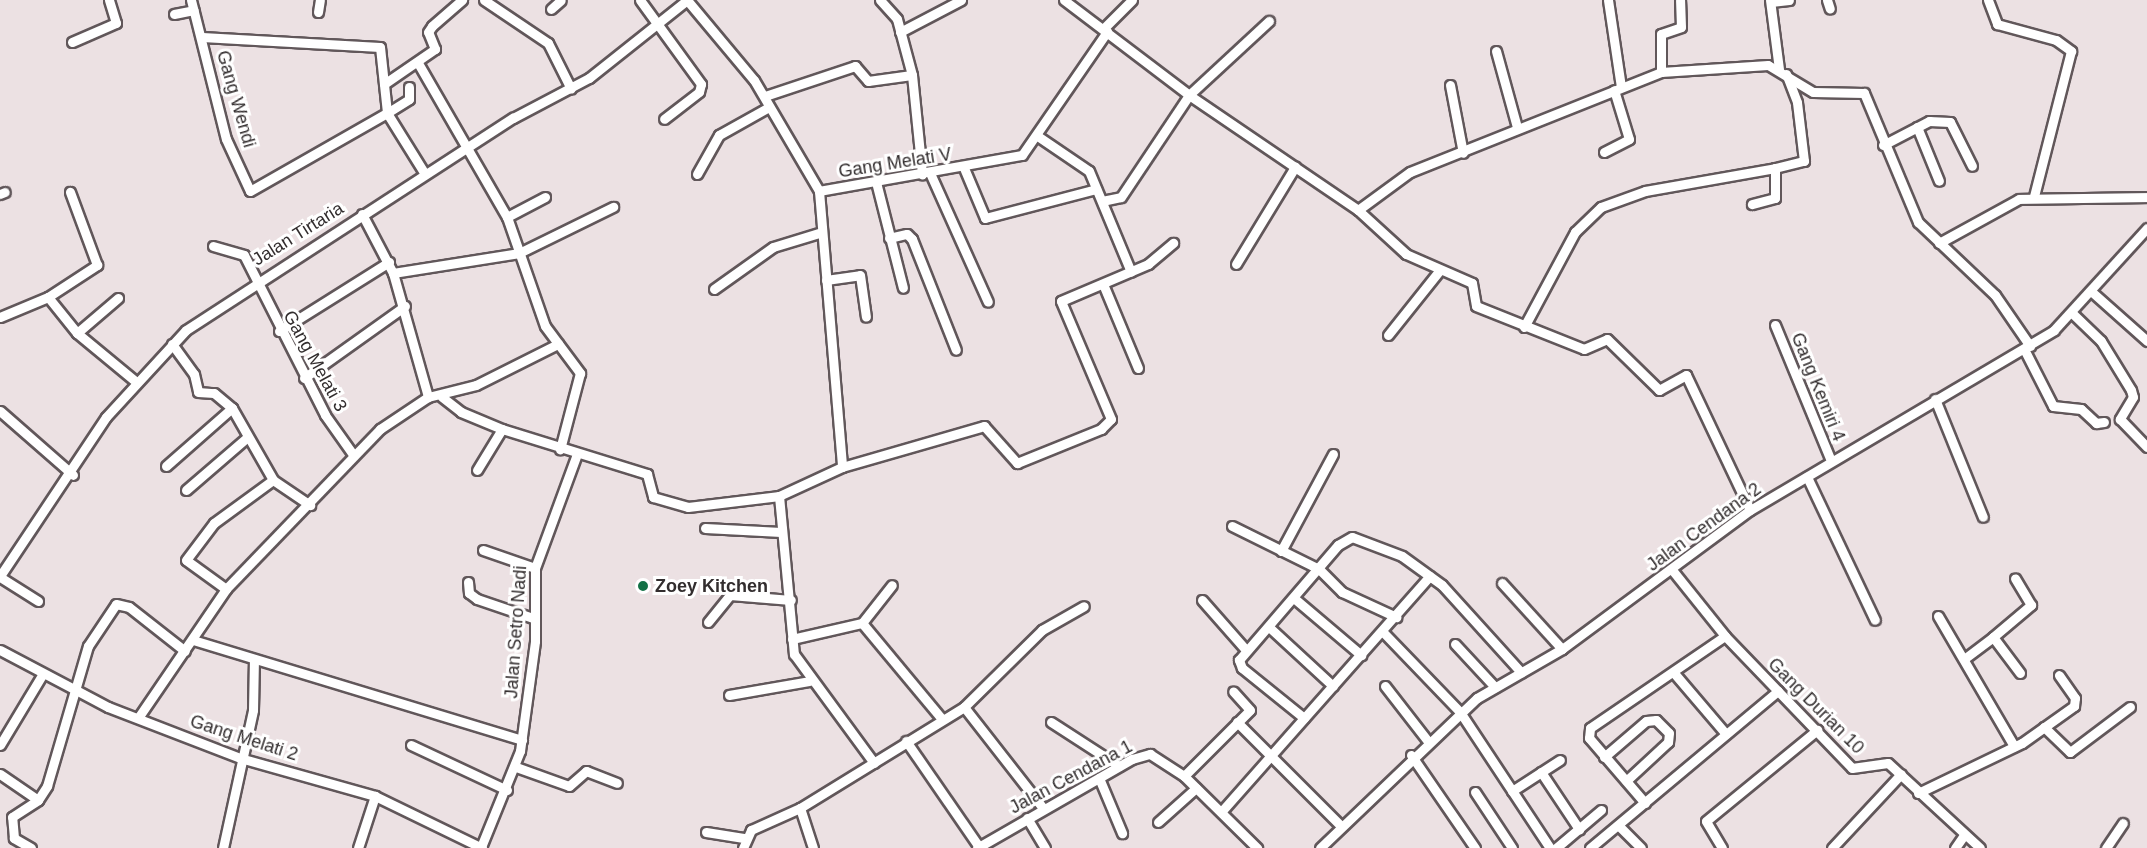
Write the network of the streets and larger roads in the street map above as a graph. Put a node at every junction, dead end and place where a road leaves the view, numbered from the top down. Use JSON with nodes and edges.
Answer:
{"nodes":[{"id":1,"x":109,"y":0,"type":"edge"},
{"id":2,"x":191,"y":0,"type":"edge"},
{"id":3,"x":320,"y":0,"type":"edge"},
{"id":4,"x":462,"y":0,"type":"edge"},
{"id":5,"x":484,"y":0,"type":"edge"},
{"id":6,"x":561,"y":0,"type":"edge"},
{"id":7,"x":640,"y":0,"type":"edge"},
{"id":8,"x":687,"y":0,"type":"edge"},
{"id":9,"x":880,"y":0,"type":"edge"},
{"id":10,"x":961,"y":0,"type":"edge"},
{"id":11,"x":1064,"y":0,"type":"edge"},
{"id":12,"x":1132,"y":0,"type":"edge"},
{"id":13,"x":1608,"y":0,"type":"edge"},
{"id":14,"x":1680,"y":0,"type":"edge"},
{"id":15,"x":1789,"y":0,"type":"edge"},
{"id":16,"x":1988,"y":0,"type":"edge"},
{"id":17,"x":1771,"y":1,"type":"edge"},
{"id":18,"x":551,"y":9,"type":"dead end"},
{"id":19,"x":194,"y":10,"type":"junction"},
{"id":20,"x":318,"y":12,"type":"dead end"},
{"id":21,"x":174,"y":14,"type":"dead end"},
{"id":22,"x":1269,"y":21,"type":"dead end"},
{"id":23,"x":655,"y":23,"type":"junction"},
{"id":24,"x":1105,"y":30,"type":"junction"},
{"id":25,"x":900,"y":32,"type":"junction"},
{"id":26,"x":202,"y":38,"type":"junction"},
{"id":27,"x":72,"y":42,"type":"dead end"},
{"id":28,"x":1496,"y":51,"type":"dead end"},
{"id":29,"x":418,"y":63,"type":"junction"},
{"id":30,"x":1661,"y":72,"type":"junction"},
{"id":31,"x":1783,"y":72,"type":"junction"},
{"id":32,"x":912,"y":75,"type":"junction"},
{"id":33,"x":384,"y":84,"type":"junction"},
{"id":34,"x":1450,"y":85,"type":"dead end"},
{"id":35,"x":409,"y":87,"type":"dead end"},
{"id":36,"x":571,"y":89,"type":"junction"},
{"id":37,"x":1617,"y":89,"type":"junction"},
{"id":38,"x":1190,"y":95,"type":"junction"},
{"id":39,"x":765,"y":96,"type":"junction"},
{"id":40,"x":769,"y":106,"type":"junction"},
{"id":41,"x":387,"y":113,"type":"junction"},
{"id":42,"x":664,"y":119,"type":"dead end"},
{"id":43,"x":1517,"y":127,"type":"junction"},
{"id":44,"x":1917,"y":127,"type":"junction"},
{"id":45,"x":1039,"y":137,"type":"junction"},
{"id":46,"x":1883,"y":145,"type":"junction"},
{"id":47,"x":469,"y":146,"type":"junction"},
{"id":48,"x":1604,"y":152,"type":"dead end"},
{"id":49,"x":1463,"y":153,"type":"junction"},
{"id":50,"x":1972,"y":166,"type":"dead end"},
{"id":51,"x":1295,"y":167,"type":"junction"},
{"id":52,"x":964,"y":168,"type":"junction"},
{"id":53,"x":1775,"y":168,"type":"junction"},
{"id":54,"x":926,"y":173,"type":"junction"},
{"id":55,"x":425,"y":174,"type":"junction"},
{"id":56,"x":698,"y":174,"type":"dead end"},
{"id":57,"x":1939,"y":181,"type":"dead end"},
{"id":58,"x":876,"y":182,"type":"junction"},
{"id":59,"x":1096,"y":189,"type":"junction"},
{"id":60,"x":819,"y":191,"type":"junction"},
{"id":61,"x":70,"y":192,"type":"dead end"},
{"id":62,"x":2034,"y":196,"type":"junction"},
{"id":63,"x":545,"y":197,"type":"dead end"},
{"id":64,"x":2147,"y":197,"type":"edge"},
{"id":65,"x":1102,"y":201,"type":"junction"},
{"id":66,"x":1752,"y":204,"type":"dead end"},
{"id":67,"x":613,"y":207,"type":"dead end"},
{"id":68,"x":1358,"y":210,"type":"junction"},
{"id":69,"x":362,"y":214,"type":"junction"},
{"id":70,"x":507,"y":217,"type":"junction"},
{"id":71,"x":2147,"y":228,"type":"edge"},
{"id":72,"x":822,"y":232,"type":"junction"},
{"id":73,"x":889,"y":238,"type":"junction"},
{"id":74,"x":1173,"y":243,"type":"dead end"},
{"id":75,"x":1940,"y":243,"type":"junction"},
{"id":76,"x":213,"y":246,"type":"dead end"},
{"id":77,"x":519,"y":253,"type":"junction"},
{"id":78,"x":389,"y":262,"type":"junction"},
{"id":79,"x":1236,"y":264,"type":"dead end"},
{"id":80,"x":1439,"y":271,"type":"junction"},
{"id":81,"x":1131,"y":272,"type":"junction"},
{"id":82,"x":393,"y":273,"type":"junction"},
{"id":83,"x":826,"y":280,"type":"junction"},
{"id":84,"x":254,"y":281,"type":"junction"},
{"id":85,"x":1103,"y":284,"type":"junction"},
{"id":86,"x":714,"y":288,"type":"dead end"},
{"id":87,"x":903,"y":288,"type":"dead end"},
{"id":88,"x":2092,"y":292,"type":"junction"},
{"id":89,"x":48,"y":297,"type":"junction"},
{"id":90,"x":118,"y":298,"type":"dead end"},
{"id":91,"x":988,"y":302,"type":"dead end"},
{"id":92,"x":405,"y":306,"type":"junction"},
{"id":93,"x":2072,"y":313,"type":"junction"},
{"id":94,"x":0,"y":317,"type":"edge"},
{"id":95,"x":866,"y":317,"type":"dead end"},
{"id":96,"x":1775,"y":325,"type":"dead end"},
{"id":97,"x":1524,"y":327,"type":"junction"},
{"id":98,"x":279,"y":331,"type":"junction"},
{"id":99,"x":77,"y":333,"type":"junction"},
{"id":100,"x":1388,"y":335,"type":"dead end"},
{"id":101,"x":2147,"y":341,"type":"edge"},
{"id":102,"x":558,"y":344,"type":"junction"},
{"id":103,"x":172,"y":345,"type":"junction"},
{"id":104,"x":2027,"y":347,"type":"junction"},
{"id":105,"x":956,"y":350,"type":"dead end"},
{"id":106,"x":1138,"y":368,"type":"dead end"},
{"id":107,"x":304,"y":378,"type":"junction"},
{"id":108,"x":135,"y":381,"type":"junction"},
{"id":109,"x":428,"y":397,"type":"junction"},
{"id":110,"x":442,"y":397,"type":"junction"},
{"id":111,"x":1935,"y":399,"type":"junction"},
{"id":112,"x":232,"y":408,"type":"junction"},
{"id":113,"x":0,"y":411,"type":"edge"},
{"id":114,"x":2104,"y":422,"type":"dead end"},
{"id":115,"x":502,"y":429,"type":"junction"},
{"id":116,"x":245,"y":439,"type":"junction"},
{"id":117,"x":2147,"y":447,"type":"edge"},
{"id":118,"x":560,"y":449,"type":"junction"},
{"id":119,"x":352,"y":453,"type":"junction"},
{"id":120,"x":577,"y":454,"type":"junction"},
{"id":121,"x":1334,"y":454,"type":"dead end"},
{"id":122,"x":1831,"y":461,"type":"junction"},
{"id":123,"x":166,"y":466,"type":"dead end"},
{"id":124,"x":842,"y":467,"type":"junction"},
{"id":125,"x":477,"y":470,"type":"dead end"},
{"id":126,"x":73,"y":475,"type":"junction"},
{"id":127,"x":1807,"y":477,"type":"junction"},
{"id":128,"x":273,"y":480,"type":"junction"},
{"id":129,"x":186,"y":490,"type":"dead end"},
{"id":130,"x":779,"y":496,"type":"junction"},
{"id":131,"x":310,"y":505,"type":"junction"},
{"id":132,"x":1750,"y":510,"type":"junction"},
{"id":133,"x":1983,"y":517,"type":"dead end"},
{"id":134,"x":1232,"y":526,"type":"dead end"},
{"id":135,"x":705,"y":528,"type":"dead end"},
{"id":136,"x":781,"y":531,"type":"junction"},
{"id":137,"x":483,"y":550,"type":"dead end"},
{"id":138,"x":1281,"y":551,"type":"junction"},
{"id":139,"x":535,"y":568,"type":"junction"},
{"id":140,"x":1319,"y":569,"type":"junction"},
{"id":141,"x":1673,"y":571,"type":"junction"},
{"id":142,"x":0,"y":576,"type":"edge"},
{"id":143,"x":1430,"y":576,"type":"junction"},
{"id":144,"x":2015,"y":578,"type":"dead end"},
{"id":145,"x":468,"y":582,"type":"dead end"},
{"id":146,"x":1502,"y":583,"type":"dead end"},
{"id":147,"x":892,"y":585,"type":"dead end"},
{"id":148,"x":226,"y":589,"type":"junction"},
{"id":149,"x":1295,"y":599,"type":"junction"},
{"id":150,"x":791,"y":600,"type":"junction"},
{"id":151,"x":1202,"y":600,"type":"dead end"},
{"id":152,"x":38,"y":601,"type":"dead end"},
{"id":153,"x":1084,"y":606,"type":"dead end"},
{"id":154,"x":1938,"y":616,"type":"dead end"},
{"id":155,"x":1396,"y":617,"type":"junction"},
{"id":156,"x":533,"y":618,"type":"junction"},
{"id":157,"x":1875,"y":620,"type":"dead end"},
{"id":158,"x":708,"y":622,"type":"dead end"},
{"id":159,"x":862,"y":623,"type":"junction"},
{"id":160,"x":1269,"y":627,"type":"junction"},
{"id":161,"x":1382,"y":632,"type":"junction"},
{"id":162,"x":1725,"y":636,"type":"junction"},
{"id":163,"x":1993,"y":637,"type":"junction"},
{"id":164,"x":792,"y":639,"type":"junction"},
{"id":165,"x":193,"y":640,"type":"junction"},
{"id":166,"x":1455,"y":644,"type":"dead end"},
{"id":167,"x":1562,"y":649,"type":"junction"},
{"id":168,"x":0,"y":650,"type":"edge"},
{"id":169,"x":1246,"y":650,"type":"junction"},
{"id":170,"x":185,"y":651,"type":"junction"},
{"id":171,"x":1361,"y":654,"type":"junction"},
{"id":172,"x":254,"y":659,"type":"junction"},
{"id":173,"x":1964,"y":659,"type":"junction"},
{"id":174,"x":1521,"y":672,"type":"junction"},
{"id":175,"x":1674,"y":673,"type":"junction"},
{"id":176,"x":2020,"y":673,"type":"dead end"},
{"id":177,"x":42,"y":675,"type":"junction"},
{"id":178,"x":2059,"y":675,"type":"dead end"},
{"id":179,"x":809,"y":681,"type":"junction"},
{"id":180,"x":1334,"y":686,"type":"junction"},
{"id":181,"x":1384,"y":686,"type":"dead end"},
{"id":182,"x":1495,"y":687,"type":"junction"},
{"id":183,"x":72,"y":689,"type":"junction"},
{"id":184,"x":1233,"y":691,"type":"dead end"},
{"id":185,"x":1778,"y":691,"type":"junction"},
{"id":186,"x":729,"y":695,"type":"dead end"},
{"id":187,"x":2130,"y":706,"type":"dead end"},
{"id":188,"x":964,"y":707,"type":"junction"},
{"id":189,"x":1460,"y":712,"type":"junction"},
{"id":190,"x":138,"y":718,"type":"junction"},
{"id":191,"x":1304,"y":718,"type":"junction"},
{"id":192,"x":942,"y":719,"type":"junction"},
{"id":193,"x":1051,"y":722,"type":"dead end"},
{"id":194,"x":1237,"y":722,"type":"junction"},
{"id":195,"x":2044,"y":727,"type":"junction"},
{"id":196,"x":1817,"y":730,"type":"junction"},
{"id":197,"x":1726,"y":734,"type":"junction"},
{"id":198,"x":522,"y":740,"type":"junction"},
{"id":199,"x":1427,"y":740,"type":"junction"},
{"id":200,"x":906,"y":741,"type":"junction"},
{"id":201,"x":0,"y":745,"type":"edge"},
{"id":202,"x":411,"y":745,"type":"dead end"},
{"id":203,"x":2014,"y":746,"type":"junction"},
{"id":204,"x":1411,"y":755,"type":"junction"},
{"id":205,"x":1604,"y":757,"type":"junction"},
{"id":206,"x":240,"y":758,"type":"junction"},
{"id":207,"x":1270,"y":759,"type":"junction"},
{"id":208,"x":1560,"y":760,"type":"dead end"},
{"id":209,"x":874,"y":763,"type":"junction"},
{"id":210,"x":1119,"y":766,"type":"junction"},
{"id":211,"x":516,"y":767,"type":"junction"},
{"id":212,"x":1541,"y":772,"type":"junction"},
{"id":213,"x":0,"y":774,"type":"edge"},
{"id":214,"x":1901,"y":774,"type":"junction"},
{"id":215,"x":1184,"y":776,"type":"junction"},
{"id":216,"x":1100,"y":778,"type":"junction"},
{"id":217,"x":1626,"y":781,"type":"junction"},
{"id":218,"x":617,"y":783,"type":"dead end"},
{"id":219,"x":1196,"y":788,"type":"junction"},
{"id":220,"x":507,"y":790,"type":"junction"},
{"id":221,"x":1512,"y":791,"type":"junction"},
{"id":222,"x":1475,"y":792,"type":"dead end"},
{"id":223,"x":1918,"y":793,"type":"junction"},
{"id":224,"x":375,"y":796,"type":"junction"},
{"id":225,"x":38,"y":800,"type":"junction"},
{"id":226,"x":1645,"y":802,"type":"junction"},
{"id":227,"x":800,"y":808,"type":"junction"},
{"id":228,"x":1043,"y":808,"type":"junction"},
{"id":229,"x":1601,"y":810,"type":"dead end"},
{"id":230,"x":1221,"y":812,"type":"junction"},
{"id":231,"x":1027,"y":818,"type":"junction"},
{"id":232,"x":1158,"y":822,"type":"dead end"},
{"id":233,"x":2123,"y":824,"type":"dead end"},
{"id":234,"x":1340,"y":825,"type":"junction"},
{"id":235,"x":1619,"y":826,"type":"junction"},
{"id":236,"x":1579,"y":829,"type":"junction"},
{"id":237,"x":706,"y":832,"type":"dead end"},
{"id":238,"x":1122,"y":833,"type":"dead end"},
{"id":239,"x":1964,"y":835,"type":"junction"},
{"id":240,"x":743,"y":843,"type":"edge"},
{"id":241,"x":31,"y":848,"type":"edge"},
{"id":242,"x":223,"y":848,"type":"edge"},
{"id":243,"x":358,"y":848,"type":"edge"},
{"id":244,"x":482,"y":848,"type":"edge"},
{"id":245,"x":813,"y":848,"type":"edge"},
{"id":246,"x":978,"y":848,"type":"edge"},
{"id":247,"x":1046,"y":848,"type":"edge"},
{"id":248,"x":1257,"y":848,"type":"edge"},
{"id":249,"x":1320,"y":848,"type":"edge"},
{"id":250,"x":1475,"y":848,"type":"edge"},
{"id":251,"x":1512,"y":848,"type":"edge"},
{"id":252,"x":1550,"y":848,"type":"edge"},
{"id":253,"x":1556,"y":848,"type":"edge"},
{"id":254,"x":1590,"y":848,"type":"edge"},
{"id":255,"x":1641,"y":848,"type":"edge"},
{"id":256,"x":1722,"y":848,"type":"edge"},
{"id":257,"x":1832,"y":848,"type":"edge"},
{"id":258,"x":1955,"y":848,"type":"edge"},
{"id":259,"x":1980,"y":848,"type":"edge"},
{"id":260,"x":2106,"y":848,"type":"edge"}],
"edges":[{"from":1,"to":27,"type":"street"},
{"from":2,"to":19,"type":"street","name":"Gang Wendi"},
{"from":3,"to":20,"type":"street"},
{"from":4,"to":29,"type":"street"},
{"from":5,"to":36,"type":"street"},
{"from":6,"to":18,"type":"street"},
{"from":7,"to":23,"type":"street"},
{"from":8,"to":23,"type":"street","name":"Jalan Tirtaria"},
{"from":8,"to":39,"type":"street","name":"Gang Melati V"},
{"from":9,"to":25,"type":"street"},
{"from":10,"to":25,"type":"street"},
{"from":11,"to":24,"type":"street"},
{"from":12,"to":24,"type":"street","name":"Gang Melati V"},
{"from":13,"to":37,"type":"street"},
{"from":14,"to":30,"type":"street"},
{"from":15,"to":17,"type":"street"},
{"from":16,"to":62,"type":"street"},
{"from":17,"to":31,"type":"street"},
{"from":19,"to":21,"type":"street"},
{"from":19,"to":26,"type":"street","name":"Gang Wendi"},
{"from":22,"to":38,"type":"street"},
{"from":23,"to":36,"type":"street","name":"Jalan Tirtaria"},
{"from":23,"to":42,"type":"street"},
{"from":24,"to":38,"type":"street"},
{"from":24,"to":45,"type":"street","name":"Gang Melati V"},
{"from":25,"to":32,"type":"street"},
{"from":26,"to":33,"type":"street"},
{"from":26,"to":41,"type":"street","name":"Gang Wendi"},
{"from":28,"to":43,"type":"street"},
{"from":29,"to":33,"type":"street"},
{"from":29,"to":47,"type":"street"},
{"from":30,"to":31,"type":"street"},
{"from":30,"to":37,"type":"street"},
{"from":31,"to":46,"type":"street"},
{"from":31,"to":53,"type":"street"},
{"from":32,"to":39,"type":"street"},
{"from":32,"to":54,"type":"street"},
{"from":33,"to":41,"type":"street"},
{"from":34,"to":49,"type":"street"},
{"from":35,"to":41,"type":"street"},
{"from":36,"to":47,"type":"street","name":"Jalan Tirtaria"},
{"from":37,"to":43,"type":"street"},
{"from":37,"to":48,"type":"street"},
{"from":38,"to":51,"type":"street"},
{"from":38,"to":65,"type":"street"},
{"from":39,"to":40,"type":"street","name":"Gang Melati V"},
{"from":40,"to":56,"type":"street"},
{"from":40,"to":60,"type":"street","name":"Gang Melati V"},
{"from":41,"to":55,"type":"street"},
{"from":43,"to":49,"type":"street"},
{"from":44,"to":46,"type":"street"},
{"from":44,"to":50,"type":"street"},
{"from":44,"to":57,"type":"street"},
{"from":45,"to":52,"type":"street","name":"Gang Melati V"},
{"from":45,"to":59,"type":"street"},
{"from":46,"to":75,"type":"street"},
{"from":47,"to":55,"type":"street","name":"Jalan Tirtaria"},
{"from":47,"to":70,"type":"street"},
{"from":49,"to":68,"type":"street"},
{"from":51,"to":68,"type":"street"},
{"from":51,"to":79,"type":"street"},
{"from":52,"to":54,"type":"street","name":"Gang Melati V"},
{"from":52,"to":59,"type":"street"},
{"from":53,"to":66,"type":"street"},
{"from":53,"to":97,"type":"street"},
{"from":54,"to":58,"type":"street","name":"Gang Melati V"},
{"from":54,"to":91,"type":"street"},
{"from":55,"to":69,"type":"street","name":"Jalan Tirtaria"},
{"from":58,"to":60,"type":"street","name":"Gang Melati V"},
{"from":58,"to":73,"type":"street"},
{"from":59,"to":65,"type":"street"},
{"from":60,"to":72,"type":"street"},
{"from":61,"to":89,"type":"street"},
{"from":62,"to":64,"type":"street"},
{"from":62,"to":75,"type":"street"},
{"from":63,"to":70,"type":"street"},
{"from":65,"to":81,"type":"street"},
{"from":67,"to":77,"type":"street"},
{"from":68,"to":80,"type":"street"},
{"from":69,"to":78,"type":"street"},
{"from":69,"to":84,"type":"street","name":"Jalan Tirtaria"},
{"from":70,"to":77,"type":"street"},
{"from":71,"to":88,"type":"street","name":"Jalan Cendana 2"},
{"from":72,"to":83,"type":"street"},
{"from":72,"to":86,"type":"street"},
{"from":73,"to":87,"type":"street"},
{"from":73,"to":105,"type":"street"},
{"from":74,"to":81,"type":"street"},
{"from":75,"to":104,"type":"street"},
{"from":76,"to":84,"type":"street","name":"Gang Melati 3"},
{"from":77,"to":82,"type":"street"},
{"from":77,"to":102,"type":"street"},
{"from":78,"to":82,"type":"street"},
{"from":78,"to":98,"type":"street"},
{"from":80,"to":97,"type":"street"},
{"from":80,"to":100,"type":"street"},
{"from":81,"to":85,"type":"street"},
{"from":82,"to":92,"type":"street"},
{"from":83,"to":95,"type":"street"},
{"from":83,"to":124,"type":"street"},
{"from":84,"to":98,"type":"street","name":"Gang Melati 3"},
{"from":84,"to":103,"type":"street","name":"Jalan Tirtaria"},
{"from":85,"to":106,"type":"street"},
{"from":85,"to":124,"type":"street"},
{"from":88,"to":93,"type":"street","name":"Jalan Cendana 2"},
{"from":88,"to":101,"type":"street"},
{"from":89,"to":94,"type":"street"},
{"from":89,"to":99,"type":"street"},
{"from":90,"to":99,"type":"street"},
{"from":92,"to":107,"type":"street"},
{"from":92,"to":109,"type":"street"},
{"from":93,"to":104,"type":"street","name":"Jalan Cendana 2"},
{"from":93,"to":117,"type":"street"},
{"from":96,"to":122,"type":"street","name":"Gang Kemiri 4"},
{"from":97,"to":132,"type":"street"},
{"from":98,"to":107,"type":"street","name":"Gang Melati 3"},
{"from":99,"to":108,"type":"street"},
{"from":102,"to":110,"type":"street"},
{"from":102,"to":118,"type":"street"},
{"from":103,"to":108,"type":"street","name":"Jalan Tirtaria"},
{"from":103,"to":112,"type":"street"},
{"from":104,"to":111,"type":"street","name":"Jalan Cendana 2"},
{"from":104,"to":114,"type":"street"},
{"from":107,"to":119,"type":"street","name":"Gang Melati 3"},
{"from":108,"to":126,"type":"street","name":"Jalan Tirtaria"},
{"from":109,"to":110,"type":"street"},
{"from":109,"to":119,"type":"street"},
{"from":110,"to":115,"type":"street"},
{"from":111,"to":122,"type":"street","name":"Jalan Cendana 2"},
{"from":111,"to":133,"type":"street"},
{"from":112,"to":116,"type":"street"},
{"from":112,"to":123,"type":"street"},
{"from":113,"to":126,"type":"street"},
{"from":115,"to":118,"type":"street"},
{"from":115,"to":125,"type":"street"},
{"from":116,"to":128,"type":"street"},
{"from":116,"to":129,"type":"street"},
{"from":118,"to":120,"type":"street"},
{"from":119,"to":131,"type":"street"},
{"from":120,"to":130,"type":"street"},
{"from":120,"to":139,"type":"street","name":"Jalan Setro Nadi"},
{"from":121,"to":138,"type":"street"},
{"from":122,"to":127,"type":"street","name":"Jalan Cendana 2"},
{"from":124,"to":130,"type":"street"},
{"from":126,"to":142,"type":"street","name":"Jalan Tirtaria"},
{"from":127,"to":132,"type":"street","name":"Jalan Cendana 2"},
{"from":127,"to":157,"type":"street"},
{"from":128,"to":131,"type":"street"},
{"from":128,"to":148,"type":"street"},
{"from":130,"to":136,"type":"street"},
{"from":131,"to":148,"type":"street"},
{"from":132,"to":141,"type":"street","name":"Jalan Cendana 2"},
{"from":134,"to":138,"type":"street"},
{"from":135,"to":136,"type":"street"},
{"from":136,"to":150,"type":"street"},
{"from":137,"to":139,"type":"street"},
{"from":138,"to":140,"type":"street"},
{"from":139,"to":156,"type":"street","name":"Jalan Setro Nadi"},
{"from":140,"to":143,"type":"street"},
{"from":140,"to":149,"type":"street"},
{"from":140,"to":155,"type":"street"},
{"from":141,"to":162,"type":"street","name":"Gang Durian 10"},
{"from":141,"to":167,"type":"street","name":"Jalan Cendana 2"},
{"from":142,"to":152,"type":"street","name":"Jalan Tirtaria"},
{"from":143,"to":155,"type":"street"},
{"from":143,"to":174,"type":"street"},
{"from":144,"to":163,"type":"street"},
{"from":145,"to":156,"type":"street"},
{"from":146,"to":167,"type":"street"},
{"from":147,"to":159,"type":"street"},
{"from":148,"to":165,"type":"street"},
{"from":149,"to":160,"type":"street"},
{"from":149,"to":171,"type":"street"},
{"from":150,"to":158,"type":"street"},
{"from":150,"to":164,"type":"street"},
{"from":151,"to":169,"type":"street"},
{"from":153,"to":188,"type":"street"},
{"from":154,"to":173,"type":"street"},
{"from":155,"to":161,"type":"street"},
{"from":156,"to":198,"type":"street","name":"Jalan Setro Nadi"},
{"from":159,"to":164,"type":"street"},
{"from":159,"to":192,"type":"street"},
{"from":160,"to":169,"type":"street"},
{"from":160,"to":180,"type":"street"},
{"from":161,"to":171,"type":"street"},
{"from":161,"to":189,"type":"street"},
{"from":162,"to":175,"type":"street"},
{"from":162,"to":185,"type":"street","name":"Gang Durian 10"},
{"from":163,"to":173,"type":"street"},
{"from":163,"to":176,"type":"street"},
{"from":164,"to":179,"type":"street"},
{"from":165,"to":170,"type":"street"},
{"from":165,"to":172,"type":"street"},
{"from":166,"to":182,"type":"street"},
{"from":167,"to":174,"type":"street","name":"Jalan Cendana 2"},
{"from":168,"to":177,"type":"street","name":"Gang Melati 2"},
{"from":169,"to":191,"type":"street"},
{"from":170,"to":183,"type":"street"},
{"from":170,"to":190,"type":"street"},
{"from":171,"to":180,"type":"street"},
{"from":172,"to":198,"type":"street"},
{"from":172,"to":206,"type":"street"},
{"from":173,"to":203,"type":"street"},
{"from":174,"to":182,"type":"street","name":"Jalan Cendana 2"},
{"from":175,"to":197,"type":"street"},
{"from":175,"to":205,"type":"street"},
{"from":177,"to":183,"type":"street","name":"Gang Melati 2"},
{"from":177,"to":201,"type":"street"},
{"from":178,"to":195,"type":"street"},
{"from":179,"to":186,"type":"street"},
{"from":179,"to":209,"type":"street"},
{"from":180,"to":191,"type":"street"},
{"from":181,"to":199,"type":"street"},
{"from":182,"to":189,"type":"street","name":"Jalan Cendana 2"},
{"from":183,"to":190,"type":"street","name":"Gang Melati 2"},
{"from":183,"to":225,"type":"street"},
{"from":184,"to":194,"type":"street"},
{"from":185,"to":196,"type":"street","name":"Gang Durian 10"},
{"from":185,"to":197,"type":"street"},
{"from":187,"to":195,"type":"street"},
{"from":188,"to":192,"type":"street"},
{"from":188,"to":228,"type":"street"},
{"from":189,"to":199,"type":"street","name":"Jalan Cendana 2"},
{"from":189,"to":221,"type":"street"},
{"from":190,"to":206,"type":"street","name":"Gang Melati 2"},
{"from":191,"to":207,"type":"street"},
{"from":192,"to":200,"type":"street"},
{"from":193,"to":210,"type":"street"},
{"from":194,"to":207,"type":"street"},
{"from":194,"to":215,"type":"street"},
{"from":195,"to":203,"type":"street"},
{"from":196,"to":214,"type":"street","name":"Gang Durian 10"},
{"from":196,"to":256,"type":"street"},
{"from":197,"to":226,"type":"street"},
{"from":198,"to":211,"type":"street","name":"Jalan Setro Nadi"},
{"from":199,"to":204,"type":"street","name":"Jalan Cendana 2"},
{"from":200,"to":209,"type":"street"},
{"from":200,"to":246,"type":"street"},
{"from":202,"to":220,"type":"street"},
{"from":203,"to":223,"type":"street"},
{"from":204,"to":234,"type":"street","name":"Jalan Cendana 2"},
{"from":204,"to":250,"type":"street"},
{"from":205,"to":217,"type":"street"},
{"from":205,"to":217,"type":"street"},
{"from":206,"to":224,"type":"street","name":"Gang Melati 2"},
{"from":206,"to":242,"type":"street"},
{"from":207,"to":230,"type":"street"},
{"from":207,"to":234,"type":"street"},
{"from":208,"to":212,"type":"street"},
{"from":209,"to":227,"type":"street"},
{"from":210,"to":215,"type":"street","name":"Jalan Cendana 1"},
{"from":210,"to":216,"type":"street","name":"Jalan Cendana 1"},
{"from":211,"to":218,"type":"street"},
{"from":211,"to":220,"type":"street","name":"Jalan Setro Nadi"},
{"from":212,"to":221,"type":"street"},
{"from":212,"to":236,"type":"street"},
{"from":213,"to":225,"type":"street"},
{"from":214,"to":223,"type":"street","name":"Gang Durian 10"},
{"from":214,"to":257,"type":"street"},
{"from":215,"to":219,"type":"street","name":"Jalan Cendana 1"},
{"from":216,"to":228,"type":"street","name":"Jalan Cendana 1"},
{"from":216,"to":238,"type":"street"},
{"from":217,"to":226,"type":"street"},
{"from":219,"to":230,"type":"street","name":"Jalan Cendana 1"},
{"from":219,"to":232,"type":"street"},
{"from":220,"to":244,"type":"street","name":"Jalan Setro Nadi"},
{"from":221,"to":252,"type":"street"},
{"from":222,"to":251,"type":"street"},
{"from":223,"to":239,"type":"street","name":"Gang Durian 10"},
{"from":224,"to":243,"type":"street"},
{"from":224,"to":244,"type":"street","name":"Gang Melati 2"},
{"from":225,"to":241,"type":"street"},
{"from":226,"to":235,"type":"street"},
{"from":227,"to":240,"type":"street"},
{"from":227,"to":245,"type":"street"},
{"from":228,"to":231,"type":"street","name":"Jalan Cendana 1"},
{"from":229,"to":236,"type":"street"},
{"from":230,"to":248,"type":"street","name":"Jalan Cendana 1"},
{"from":231,"to":246,"type":"street","name":"Jalan Cendana 1"},
{"from":231,"to":247,"type":"street"},
{"from":233,"to":260,"type":"street"},
{"from":234,"to":249,"type":"street","name":"Jalan Cendana 2"},
{"from":235,"to":254,"type":"street"},
{"from":235,"to":255,"type":"street"},
{"from":236,"to":253,"type":"street"},
{"from":237,"to":240,"type":"street"},
{"from":239,"to":258,"type":"street"},
{"from":239,"to":259,"type":"street","name":"Gang Durian 10"}]}
